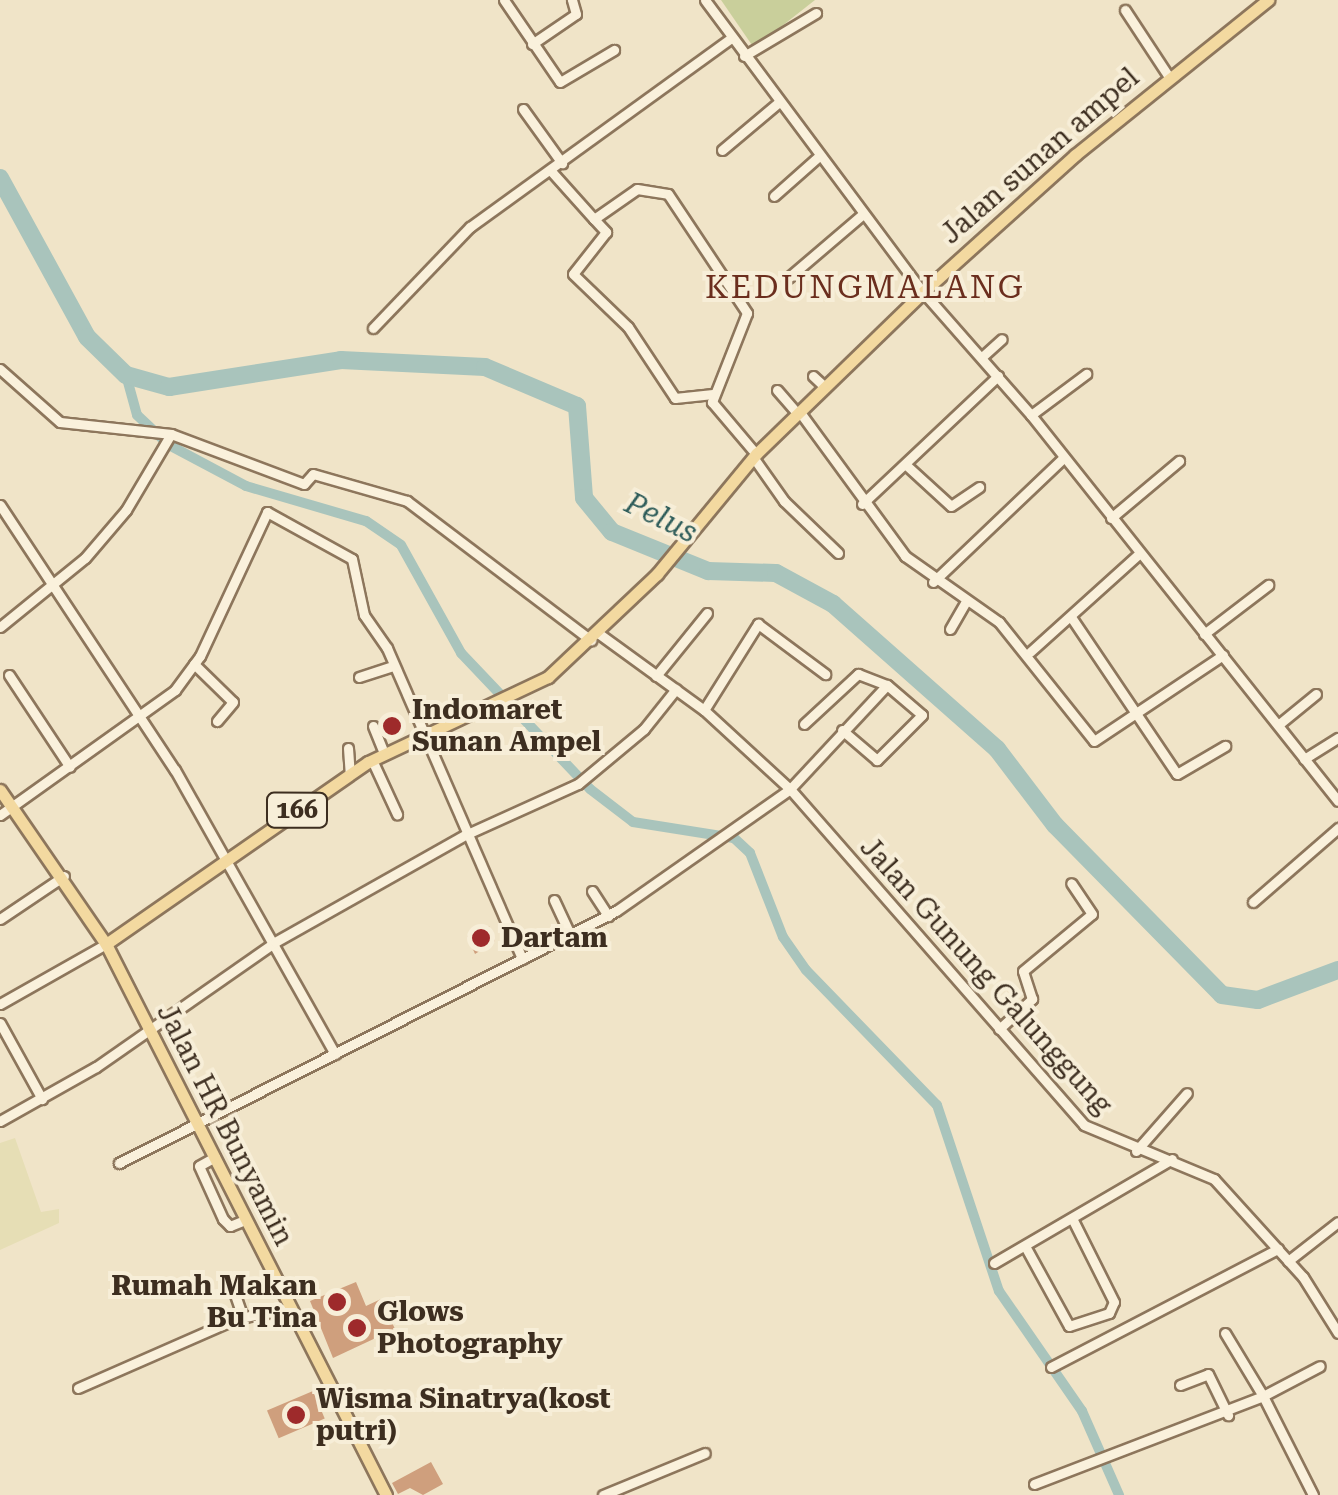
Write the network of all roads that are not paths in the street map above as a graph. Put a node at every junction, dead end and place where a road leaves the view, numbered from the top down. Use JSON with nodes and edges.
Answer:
{"nodes":[{"id":1,"x":503,"y":0,"type":"edge"},
{"id":2,"x":572,"y":0,"type":"edge"},
{"id":3,"x":705,"y":0,"type":"edge"},
{"id":4,"x":1268,"y":0,"type":"edge"},
{"id":5,"x":1126,"y":10,"type":"dead end"},
{"id":6,"x":816,"y":12,"type":"dead end"},
{"id":7,"x":731,"y":38,"type":"junction"},
{"id":8,"x":532,"y":44,"type":"junction"},
{"id":9,"x":614,"y":50,"type":"dead end"},
{"id":10,"x":744,"y":56,"type":"junction"},
{"id":11,"x":1169,"y":77,"type":"junction"},
{"id":12,"x":778,"y":102,"type":"junction"},
{"id":13,"x":523,"y":108,"type":"dead end"},
{"id":14,"x":722,"y":150,"type":"dead end"},
{"id":15,"x":818,"y":157,"type":"junction"},
{"id":16,"x":562,"y":163,"type":"junction"},
{"id":17,"x":551,"y":170,"type":"junction"},
{"id":18,"x":774,"y":196,"type":"dead end"},
{"id":19,"x":863,"y":214,"type":"junction"},
{"id":20,"x":594,"y":219,"type":"junction"},
{"id":21,"x":788,"y":278,"type":"dead end"},
{"id":22,"x":923,"y":292,"type":"junction"},
{"id":23,"x":373,"y":328,"type":"dead end"},
{"id":24,"x":1002,"y":339,"type":"dead end"},
{"id":25,"x":983,"y":356,"type":"junction"},
{"id":26,"x":0,"y":368,"type":"edge"},
{"id":27,"x":1086,"y":374,"type":"dead end"},
{"id":28,"x":813,"y":376,"type":"dead end"},
{"id":29,"x":998,"y":376,"type":"junction"},
{"id":30,"x":825,"y":388,"type":"junction"},
{"id":31,"x":777,"y":390,"type":"dead end"},
{"id":32,"x":713,"y":394,"type":"junction"},
{"id":33,"x":798,"y":412,"type":"junction"},
{"id":34,"x":1031,"y":415,"type":"junction"},
{"id":35,"x":170,"y":434,"type":"junction"},
{"id":36,"x":754,"y":456,"type":"junction"},
{"id":37,"x":1064,"y":458,"type":"junction"},
{"id":38,"x":1178,"y":461,"type":"dead end"},
{"id":39,"x":904,"y":464,"type":"junction"},
{"id":40,"x":979,"y":487,"type":"dead end"},
{"id":41,"x":862,"y":504,"type":"junction"},
{"id":42,"x":0,"y":505,"type":"edge"},
{"id":43,"x":1111,"y":518,"type":"junction"},
{"id":44,"x":838,"y":552,"type":"dead end"},
{"id":45,"x":1140,"y":553,"type":"junction"},
{"id":46,"x":933,"y":582,"type":"junction"},
{"id":47,"x":58,"y":583,"type":"junction"},
{"id":48,"x":1268,"y":585,"type":"dead end"},
{"id":49,"x":964,"y":602,"type":"junction"},
{"id":50,"x":707,"y":613,"type":"dead end"},
{"id":51,"x":1071,"y":617,"type":"junction"},
{"id":52,"x":0,"y":628,"type":"edge"},
{"id":53,"x":950,"y":629,"type":"dead end"},
{"id":54,"x":1204,"y":634,"type":"junction"},
{"id":55,"x":594,"y":636,"type":"junction"},
{"id":56,"x":1030,"y":652,"type":"junction"},
{"id":57,"x":1222,"y":655,"type":"junction"},
{"id":58,"x":194,"y":664,"type":"junction"},
{"id":59,"x":393,"y":666,"type":"junction"},
{"id":60,"x":825,"y":674,"type":"dead end"},
{"id":61,"x":9,"y":675,"type":"dead end"},
{"id":62,"x":656,"y":676,"type":"junction"},
{"id":63,"x":359,"y":678,"type":"dead end"},
{"id":64,"x":887,"y":685,"type":"junction"},
{"id":65,"x":676,"y":690,"type":"junction"},
{"id":66,"x":1316,"y":694,"type":"dead end"},
{"id":67,"x":704,"y":710,"type":"junction"},
{"id":68,"x":1138,"y":717,"type":"junction"},
{"id":69,"x":141,"y":719,"type":"junction"},
{"id":70,"x":217,"y":721,"type":"dead end"},
{"id":71,"x":804,"y":724,"type":"dead end"},
{"id":72,"x":1278,"y":725,"type":"junction"},
{"id":73,"x":373,"y":726,"type":"dead end"},
{"id":74,"x":842,"y":730,"type":"junction"},
{"id":75,"x":418,"y":734,"type":"junction"},
{"id":76,"x":1338,"y":738,"type":"edge"},
{"id":77,"x":1226,"y":746,"type":"dead end"},
{"id":78,"x":348,"y":748,"type":"dead end"},
{"id":79,"x":384,"y":753,"type":"junction"},
{"id":80,"x":1304,"y":759,"type":"junction"},
{"id":81,"x":372,"y":760,"type":"junction"},
{"id":82,"x":70,"y":767,"type":"junction"},
{"id":83,"x":350,"y":774,"type":"junction"},
{"id":84,"x":790,"y":788,"type":"junction"},
{"id":85,"x":0,"y":790,"type":"edge"},
{"id":86,"x":1338,"y":801,"type":"edge"},
{"id":87,"x":14,"y":807,"type":"junction"},
{"id":88,"x":397,"y":814,"type":"dead end"},
{"id":89,"x":0,"y":816,"type":"edge"},
{"id":90,"x":1338,"y":828,"type":"edge"},
{"id":91,"x":465,"y":835,"type":"junction"},
{"id":92,"x":224,"y":861,"type":"junction"},
{"id":93,"x":64,"y":876,"type":"junction"},
{"id":94,"x":1071,"y":884,"type":"dead end"},
{"id":95,"x":592,"y":891,"type":"dead end"},
{"id":96,"x":554,"y":900,"type":"dead end"},
{"id":97,"x":1253,"y":902,"type":"dead end"},
{"id":98,"x":608,"y":916,"type":"junction"},
{"id":99,"x":0,"y":919,"type":"edge"},
{"id":100,"x":571,"y":936,"type":"junction"},
{"id":101,"x":275,"y":942,"type":"junction"},
{"id":102,"x":106,"y":944,"type":"junction"},
{"id":103,"x":522,"y":960,"type":"junction"},
{"id":104,"x":0,"y":1004,"type":"edge"},
{"id":105,"x":0,"y":1024,"type":"edge"},
{"id":106,"x":998,"y":1029,"type":"junction"},
{"id":107,"x":150,"y":1031,"type":"junction"},
{"id":108,"x":335,"y":1054,"type":"junction"},
{"id":109,"x":1186,"y":1092,"type":"dead end"},
{"id":110,"x":42,"y":1099,"type":"junction"},
{"id":111,"x":197,"y":1120,"type":"junction"},
{"id":112,"x":0,"y":1121,"type":"edge"},
{"id":113,"x":1136,"y":1151,"type":"junction"},
{"id":114,"x":215,"y":1157,"type":"junction"},
{"id":115,"x":1172,"y":1160,"type":"junction"},
{"id":116,"x":119,"y":1162,"type":"dead end"},
{"id":117,"x":1072,"y":1218,"type":"junction"},
{"id":118,"x":246,"y":1220,"type":"junction"},
{"id":119,"x":1338,"y":1222,"type":"edge"},
{"id":120,"x":1025,"y":1246,"type":"junction"},
{"id":121,"x":1278,"y":1250,"type":"junction"},
{"id":122,"x":1288,"y":1260,"type":"junction"},
{"id":123,"x":994,"y":1263,"type":"dead end"},
{"id":124,"x":231,"y":1282,"type":"dead end"},
{"id":125,"x":289,"y":1308,"type":"junction"},
{"id":126,"x":242,"y":1318,"type":"junction"},
{"id":127,"x":1225,"y":1332,"type":"dead end"},
{"id":128,"x":1338,"y":1332,"type":"edge"},
{"id":129,"x":1320,"y":1366,"type":"dead end"},
{"id":130,"x":1052,"y":1367,"type":"dead end"},
{"id":131,"x":1180,"y":1385,"type":"dead end"},
{"id":132,"x":78,"y":1388,"type":"dead end"},
{"id":133,"x":1263,"y":1396,"type":"junction"},
{"id":134,"x":1228,"y":1415,"type":"junction"},
{"id":135,"x":705,"y":1454,"type":"dead end"},
{"id":136,"x":1034,"y":1484,"type":"dead end"},
{"id":137,"x":386,"y":1495,"type":"edge"},
{"id":138,"x":603,"y":1495,"type":"edge"},
{"id":139,"x":1313,"y":1495,"type":"edge"}],
"edges":[{"from":1,"to":8,"type":"street"},
{"from":2,"to":8,"type":"street"},
{"from":3,"to":7,"type":"street"},
{"from":4,"to":11,"type":"main road","name":"Jalan sunan ampel","number":"166"},
{"from":5,"to":11,"type":"street"},
{"from":6,"to":10,"type":"street"},
{"from":7,"to":10,"type":"street"},
{"from":7,"to":16,"type":"street"},
{"from":8,"to":9,"type":"street"},
{"from":10,"to":12,"type":"street"},
{"from":11,"to":22,"type":"main road","name":"Jalan sunan ampel","number":"166"},
{"from":12,"to":14,"type":"street"},
{"from":12,"to":15,"type":"street"},
{"from":13,"to":16,"type":"street"},
{"from":15,"to":18,"type":"street"},
{"from":15,"to":19,"type":"street"},
{"from":16,"to":17,"type":"street"},
{"from":17,"to":20,"type":"street"},
{"from":17,"to":23,"type":"street"},
{"from":19,"to":21,"type":"street"},
{"from":19,"to":22,"type":"street"},
{"from":20,"to":32,"type":"street"},
{"from":20,"to":32,"type":"street"},
{"from":22,"to":25,"type":"street"},
{"from":22,"to":30,"type":"main road","name":"Jalan sunan ampel","number":"166"},
{"from":24,"to":25,"type":"street"},
{"from":25,"to":29,"type":"street"},
{"from":26,"to":35,"type":"street"},
{"from":27,"to":34,"type":"street"},
{"from":28,"to":30,"type":"street"},
{"from":29,"to":34,"type":"street"},
{"from":29,"to":39,"type":"street"},
{"from":30,"to":33,"type":"main road","name":"Jalan sunan ampel","number":"166"},
{"from":31,"to":33,"type":"street"},
{"from":32,"to":36,"type":"street"},
{"from":33,"to":36,"type":"main road","name":"Jalan sunan ampel","number":"166"},
{"from":33,"to":41,"type":"street"},
{"from":34,"to":37,"type":"street"},
{"from":35,"to":47,"type":"street"},
{"from":35,"to":55,"type":"street","name":"Jalan Gunung Galunggung"},
{"from":36,"to":44,"type":"street"},
{"from":36,"to":55,"type":"main road","name":"Jalan sunan ampel","number":"166"},
{"from":37,"to":43,"type":"street"},
{"from":37,"to":46,"type":"street"},
{"from":38,"to":43,"type":"street"},
{"from":39,"to":40,"type":"street"},
{"from":39,"to":41,"type":"street"},
{"from":41,"to":46,"type":"street"},
{"from":42,"to":47,"type":"street"},
{"from":43,"to":45,"type":"street"},
{"from":45,"to":51,"type":"street"},
{"from":45,"to":54,"type":"street"},
{"from":46,"to":49,"type":"street"},
{"from":47,"to":52,"type":"street"},
{"from":47,"to":69,"type":"street"},
{"from":48,"to":54,"type":"street"},
{"from":49,"to":53,"type":"street"},
{"from":49,"to":56,"type":"street"},
{"from":50,"to":62,"type":"street"},
{"from":51,"to":56,"type":"street"},
{"from":51,"to":68,"type":"street"},
{"from":54,"to":57,"type":"street"},
{"from":55,"to":62,"type":"street","name":"Jalan Gunung Galunggung"},
{"from":55,"to":75,"type":"main road","name":"Jalan sunan ampel","number":"166"},
{"from":56,"to":68,"type":"street"},
{"from":57,"to":68,"type":"street"},
{"from":57,"to":72,"type":"street"},
{"from":58,"to":59,"type":"street"},
{"from":58,"to":69,"type":"street"},
{"from":58,"to":70,"type":"street"},
{"from":59,"to":63,"type":"street"},
{"from":59,"to":75,"type":"street"},
{"from":60,"to":67,"type":"street"},
{"from":61,"to":82,"type":"street"},
{"from":62,"to":65,"type":"street","name":"Jalan Gunung Galunggung"},
{"from":64,"to":71,"type":"street"},
{"from":64,"to":74,"type":"street"},
{"from":64,"to":74,"type":"street"},
{"from":65,"to":67,"type":"street","name":"Jalan Gunung Galunggung"},
{"from":65,"to":91,"type":"street"},
{"from":66,"to":72,"type":"street"},
{"from":67,"to":84,"type":"street","name":"Jalan Gunung Galunggung"},
{"from":68,"to":77,"type":"street"},
{"from":69,"to":82,"type":"street"},
{"from":69,"to":92,"type":"street"},
{"from":72,"to":80,"type":"street"},
{"from":73,"to":79,"type":"street"},
{"from":74,"to":84,"type":"street"},
{"from":75,"to":79,"type":"main road","name":"Jalan sunan ampel","number":"166"},
{"from":75,"to":91,"type":"street"},
{"from":76,"to":80,"type":"street"},
{"from":78,"to":83,"type":"street"},
{"from":79,"to":81,"type":"main road","name":"Jalan sunan ampel","number":"166"},
{"from":80,"to":86,"type":"street"},
{"from":81,"to":83,"type":"main road","name":"Jalan sunan ampel","number":"166"},
{"from":81,"to":88,"type":"street"},
{"from":82,"to":87,"type":"street"},
{"from":83,"to":92,"type":"main road","name":"Jalan sunan ampel","number":"166"},
{"from":84,"to":98,"type":"street"},
{"from":84,"to":106,"type":"street","name":"Jalan Gunung Galunggung"},
{"from":85,"to":87,"type":"main road","name":"Jalan HR Bunyamin"},
{"from":87,"to":89,"type":"street"},
{"from":87,"to":93,"type":"main road","name":"Jalan HR Bunyamin"},
{"from":90,"to":97,"type":"street"},
{"from":91,"to":101,"type":"street"},
{"from":91,"to":103,"type":"street"},
{"from":92,"to":101,"type":"street"},
{"from":92,"to":102,"type":"main road","name":"Jalan sunan ampel","number":"166"},
{"from":93,"to":99,"type":"street"},
{"from":93,"to":102,"type":"main road","name":"Jalan HR Bunyamin"},
{"from":94,"to":106,"type":"street"},
{"from":95,"to":98,"type":"street"},
{"from":96,"to":100,"type":"street"},
{"from":98,"to":100,"type":"street"},
{"from":100,"to":103,"type":"street"},
{"from":101,"to":107,"type":"street"},
{"from":101,"to":108,"type":"street"},
{"from":102,"to":104,"type":"street"},
{"from":102,"to":107,"type":"main road","name":"Jalan HR Bunyamin"},
{"from":103,"to":108,"type":"street"},
{"from":105,"to":110,"type":"street"},
{"from":106,"to":113,"type":"street","name":"Jalan Gunung Galunggung"},
{"from":107,"to":110,"type":"street"},
{"from":107,"to":111,"type":"main road","name":"Jalan HR Bunyamin"},
{"from":108,"to":111,"type":"street"},
{"from":109,"to":113,"type":"street"},
{"from":110,"to":112,"type":"street"},
{"from":111,"to":114,"type":"main road","name":"Jalan HR Bunyamin"},
{"from":111,"to":116,"type":"street"},
{"from":113,"to":115,"type":"street","name":"Jalan Gunung Galunggung"},
{"from":114,"to":118,"type":"main road","name":"Jalan HR Bunyamin"},
{"from":114,"to":118,"type":"street"},
{"from":115,"to":117,"type":"street"},
{"from":115,"to":121,"type":"street","name":"Jalan Gunung Galunggung"},
{"from":117,"to":120,"type":"street"},
{"from":117,"to":120,"type":"street"},
{"from":118,"to":125,"type":"main road","name":"Jalan HR Bunyamin"},
{"from":119,"to":122,"type":"street"},
{"from":120,"to":123,"type":"street"},
{"from":121,"to":122,"type":"street","name":"Jalan Gunung Galunggung"},
{"from":121,"to":130,"type":"street"},
{"from":122,"to":128,"type":"street","name":"Jalan Gunung Galunggung"},
{"from":124,"to":126,"type":"street"},
{"from":125,"to":126,"type":"street"},
{"from":125,"to":137,"type":"main road","name":"Jalan HR Bunyamin"},
{"from":126,"to":132,"type":"street"},
{"from":127,"to":133,"type":"street"},
{"from":129,"to":133,"type":"street"},
{"from":131,"to":134,"type":"street"},
{"from":133,"to":134,"type":"street"},
{"from":133,"to":139,"type":"street"},
{"from":134,"to":136,"type":"street"},
{"from":135,"to":138,"type":"street"}]}
